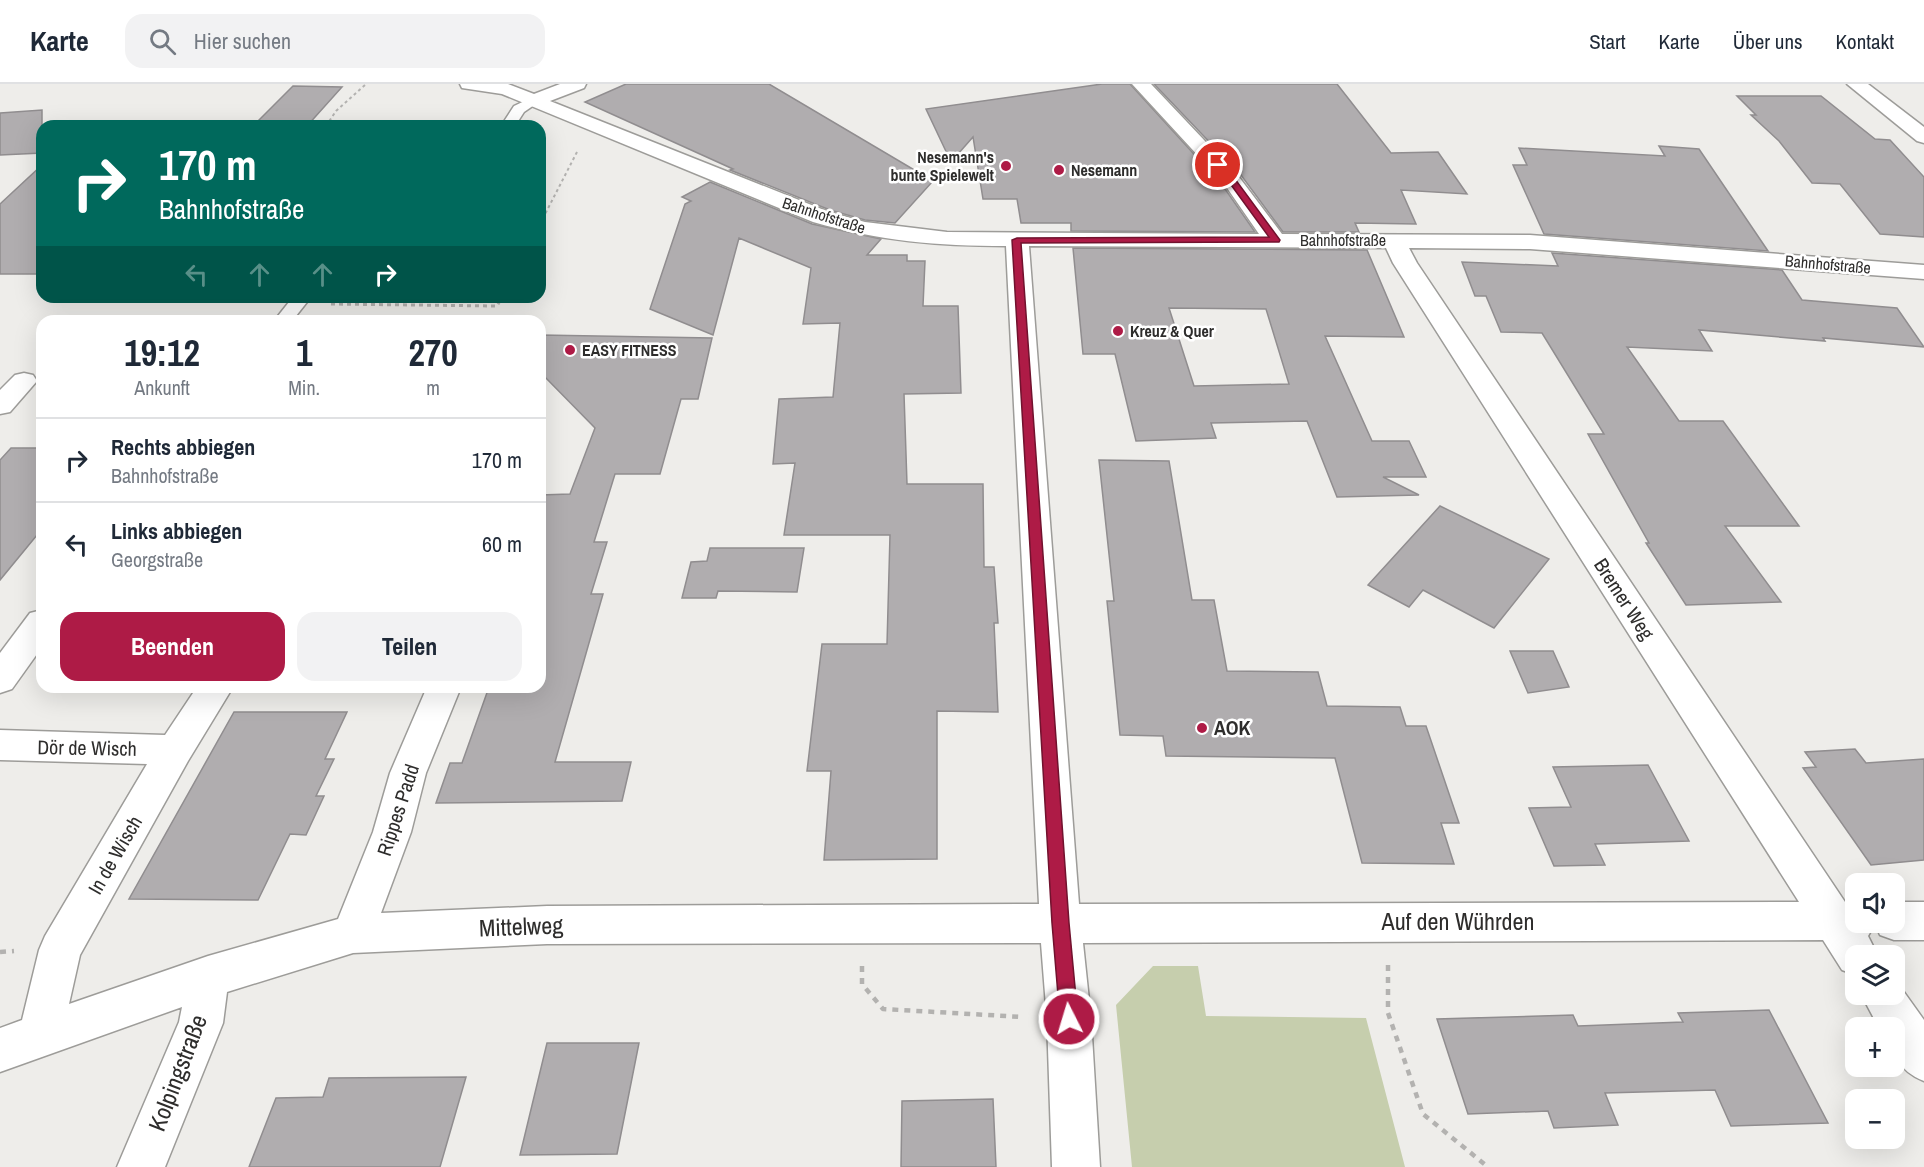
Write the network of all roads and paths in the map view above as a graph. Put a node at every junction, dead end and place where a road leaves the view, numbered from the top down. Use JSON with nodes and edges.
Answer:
{"nodes":[{"id":1,"x":366,"y":84,"type":"edge"},
{"id":2,"x":469,"y":84,"type":"edge"},
{"id":3,"x":577,"y":84,"type":"edge"},
{"id":4,"x":1141,"y":84,"type":"edge"},
{"id":5,"x":1856,"y":84,"type":"edge"},
{"id":6,"x":533,"y":101,"type":"junction"},
{"id":7,"x":330,"y":120,"type":"edge"},
{"id":8,"x":512,"y":120,"type":"edge"},
{"id":9,"x":591,"y":125,"type":"junction"},
{"id":10,"x":1924,"y":137,"type":"edge"},
{"id":11,"x":546,"y":212,"type":"edge"},
{"id":12,"x":1017,"y":240,"type":"junction"},
{"id":13,"x":1275,"y":240,"type":"junction"},
{"id":14,"x":1394,"y":241,"type":"junction"},
{"id":15,"x":1924,"y":272,"type":"edge"},
{"id":16,"x":298,"y":303,"type":"edge"},
{"id":17,"x":398,"y":303,"type":"edge"},
{"id":18,"x":499,"y":303,"type":"edge"},
{"id":19,"x":288,"y":315,"type":"edge"},
{"id":20,"x":17,"y":376,"type":"edge"},
{"id":21,"x":0,"y":406,"type":"edge"},
{"id":22,"x":36,"y":630,"type":"edge"},
{"id":23,"x":0,"y":679,"type":"edge"},
{"id":24,"x":212,"y":693,"type":"edge"},
{"id":25,"x":441,"y":693,"type":"edge"},
{"id":26,"x":0,"y":745,"type":"edge"},
{"id":27,"x":175,"y":750,"type":"junction"},
{"id":28,"x":1845,"y":921,"type":"edge"},
{"id":29,"x":1905,"y":921,"type":"edge"},
{"id":30,"x":1924,"y":921,"type":"edge"},
{"id":31,"x":1389,"y":922,"type":"junction"},
{"id":32,"x":1060,"y":923,"type":"junction"},
{"id":33,"x":860,"y":924,"type":"junction"},
{"id":34,"x":353,"y":934,"type":"junction"},
{"id":35,"x":208,"y":977,"type":"junction"},
{"id":36,"x":1889,"y":1005,"type":"edge"},
{"id":37,"x":1069,"y":1019,"type":"junction"},
{"id":38,"x":41,"y":1034,"type":"junction"},
{"id":39,"x":0,"y":1050,"type":"edge"},
{"id":40,"x":1924,"y":1059,"type":"edge"},
{"id":41,"x":141,"y":1167,"type":"edge"},
{"id":42,"x":1076,"y":1167,"type":"edge"},
{"id":43,"x":1488,"y":1167,"type":"edge"}],
"edges":[{"from":1,"to":7,"type":"path"},
{"from":2,"to":6,"type":"street","name":"Bahnhofstraße"},
{"from":3,"to":6,"type":"street"},
{"from":4,"to":13,"type":"street"},
{"from":5,"to":10,"type":"street"},
{"from":6,"to":8,"type":"lane"},
{"from":6,"to":9,"type":"street","name":"Bahnhofstraße"},
{"from":9,"to":11,"type":"path"},
{"from":9,"to":12,"type":"street","name":"Bahnhofstraße"},
{"from":12,"to":13,"type":"street","name":"Bahnhofstraße"},
{"from":12,"to":32,"type":"street"},
{"from":13,"to":14,"type":"street","name":"Bahnhofstraße"},
{"from":14,"to":15,"type":"street","name":"Bahnhofstraße"},
{"from":14,"to":28,"type":"street","name":"Bremer Weg"},
{"from":16,"to":19,"type":"lane"},
{"from":17,"to":18,"type":"path"},
{"from":20,"to":21,"type":"street"},
{"from":22,"to":23,"type":"street"},
{"from":24,"to":27,"type":"street","name":"In de Wisch"},
{"from":25,"to":34,"type":"street","name":"Rippes Padd"},
{"from":26,"to":27,"type":"street","name":"Dör de Wisch"},
{"from":27,"to":38,"type":"street","name":"In de Wisch"},
{"from":28,"to":31,"type":"street","name":"Auf den Wührden"},
{"from":29,"to":30,"type":"street"},
{"from":31,"to":32,"type":"street","name":"Auf den Wührden"},
{"from":31,"to":43,"type":"path"},
{"from":32,"to":33,"type":"street","name":"Mittelweg"},
{"from":32,"to":37,"type":"street"},
{"from":33,"to":34,"type":"street","name":"Mittelweg"},
{"from":33,"to":37,"type":"path"},
{"from":34,"to":35,"type":"street","name":"Mittelweg"},
{"from":35,"to":38,"type":"street","name":"Mittelweg"},
{"from":35,"to":41,"type":"street","name":"Kolpingstraße"},
{"from":36,"to":40,"type":"street"},
{"from":37,"to":42,"type":"street"},
{"from":38,"to":39,"type":"street","name":"Mittelweg"}]}
